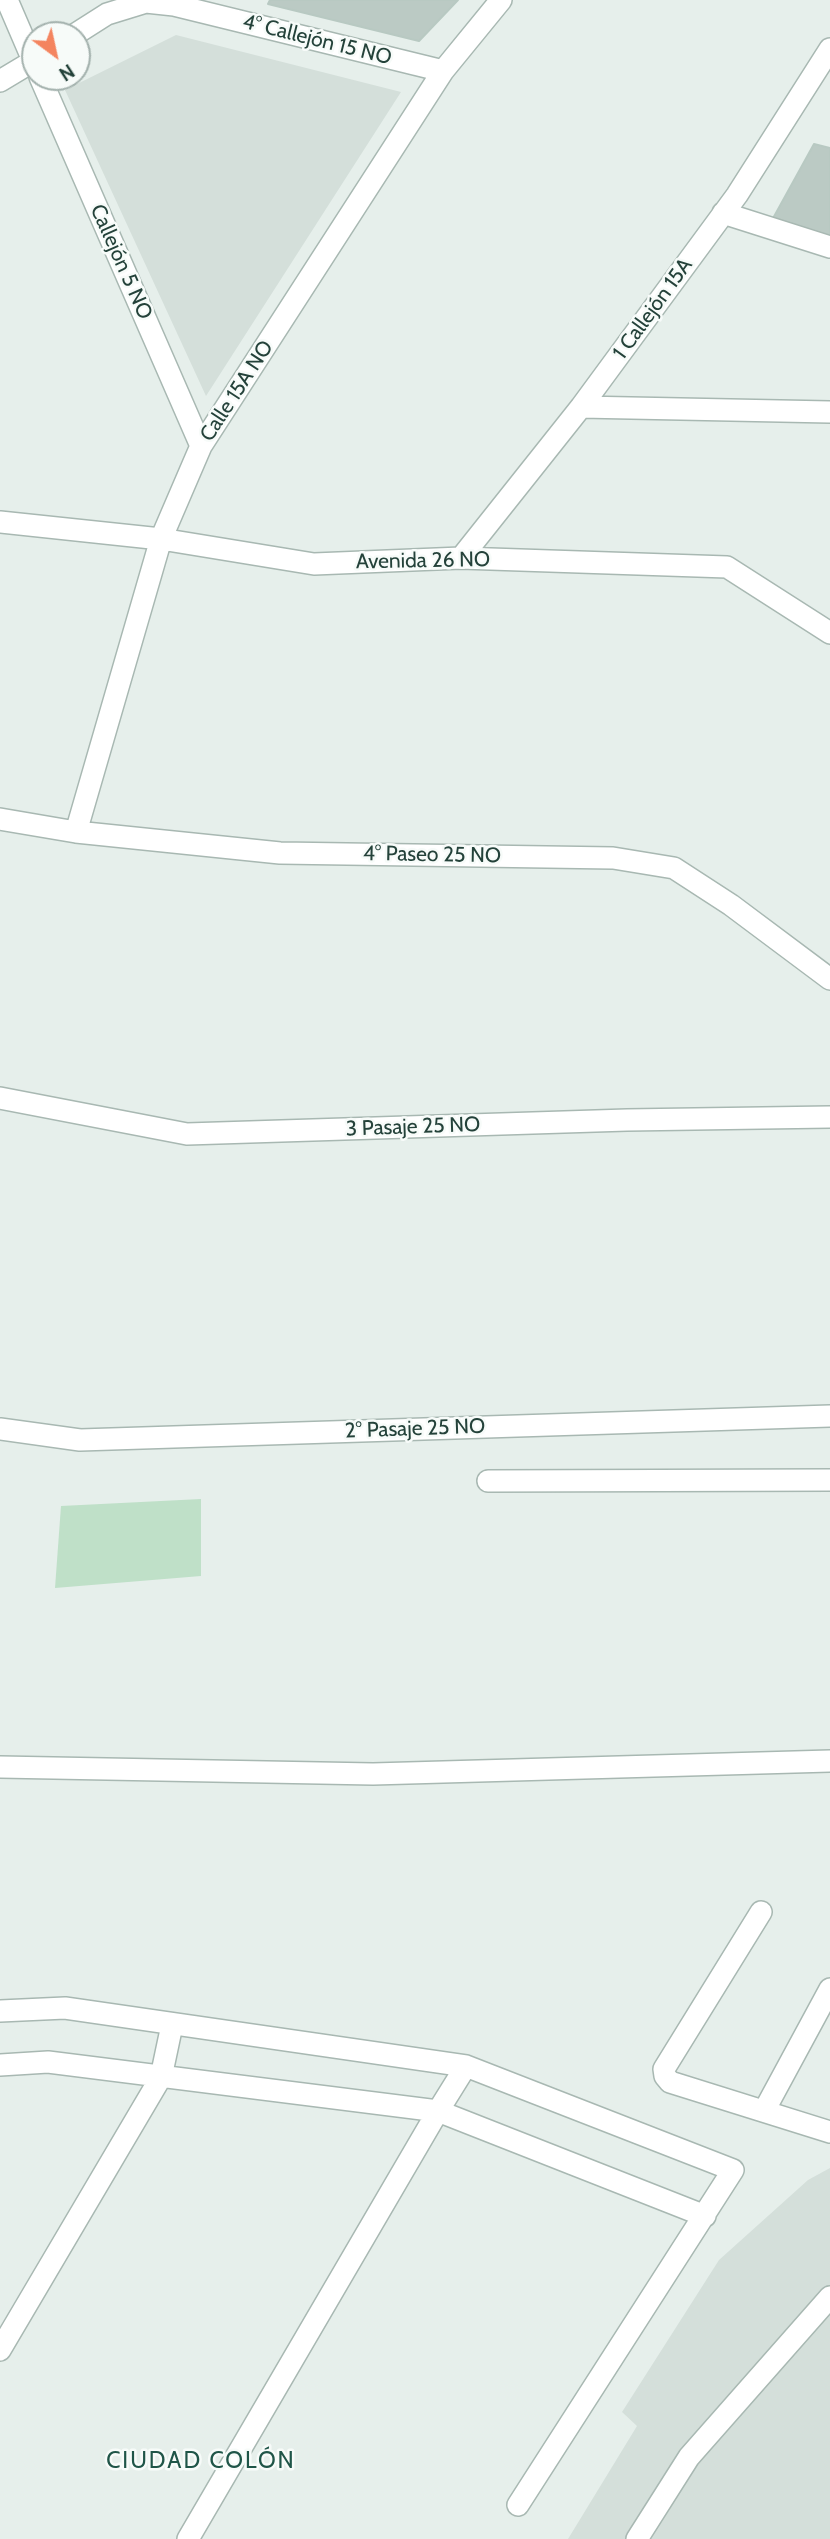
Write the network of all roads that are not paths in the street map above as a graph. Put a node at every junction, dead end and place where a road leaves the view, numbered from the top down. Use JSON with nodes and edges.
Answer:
{"nodes":[{"id":1,"x":6,"y":0,"type":"edge"},
{"id":2,"x":501,"y":0,"type":"edge"},
{"id":3,"x":91,"y":24,"type":"edge"},
{"id":4,"x":21,"y":33,"type":"edge"},
{"id":5,"x":830,"y":49,"type":"edge"},
{"id":6,"x":443,"y":71,"type":"junction"},
{"id":7,"x":21,"y":72,"type":"edge"},
{"id":8,"x":0,"y":81,"type":"edge"},
{"id":9,"x":47,"y":91,"type":"edge"},
{"id":10,"x":723,"y":213,"type":"junction"},
{"id":11,"x":830,"y":247,"type":"edge"},
{"id":12,"x":581,"y":407,"type":"junction"},
{"id":13,"x":830,"y":412,"type":"edge"},
{"id":14,"x":201,"y":446,"type":"junction"},
{"id":15,"x":0,"y":522,"type":"edge"},
{"id":16,"x":161,"y":539,"type":"junction"},
{"id":17,"x":461,"y":558,"type":"junction"},
{"id":18,"x":830,"y":633,"type":"edge"},
{"id":19,"x":0,"y":819,"type":"edge"},
{"id":20,"x":76,"y":832,"type":"junction"},
{"id":21,"x":830,"y":979,"type":"edge"},
{"id":22,"x":3,"y":1098,"type":"edge"},
{"id":23,"x":830,"y":1117,"type":"edge"},
{"id":24,"x":830,"y":1416,"type":"edge"},
{"id":25,"x":0,"y":1429,"type":"edge"},
{"id":26,"x":830,"y":1480,"type":"edge"},
{"id":27,"x":488,"y":1481,"type":"dead end"},
{"id":28,"x":830,"y":1761,"type":"edge"},
{"id":29,"x":0,"y":1767,"type":"edge"},
{"id":30,"x":761,"y":1912,"type":"dead end"},
{"id":31,"x":830,"y":1989,"type":"edge"},
{"id":32,"x":0,"y":2011,"type":"edge"},
{"id":33,"x":172,"y":2025,"type":"junction"},
{"id":34,"x":0,"y":2065,"type":"edge"},
{"id":35,"x":466,"y":2066,"type":"junction"},
{"id":36,"x":161,"y":2077,"type":"junction"},
{"id":37,"x":438,"y":2110,"type":"junction"},
{"id":38,"x":764,"y":2110,"type":"junction"},
{"id":39,"x":830,"y":2132,"type":"edge"},
{"id":40,"x":705,"y":2216,"type":"junction"},
{"id":41,"x":830,"y":2297,"type":"edge"},
{"id":42,"x":0,"y":2350,"type":"edge"},
{"id":43,"x":518,"y":2505,"type":"dead end"},
{"id":44,"x":188,"y":2539,"type":"edge"},
{"id":45,"x":637,"y":2539,"type":"edge"}],
"edges":[{"from":1,"to":4,"type":"street","name":"Callejón 5 NO"},
{"from":2,"to":6,"type":"street","name":"Calle 15A NO"},
{"from":3,"to":6,"type":"street","name":"4° Callejón 15 NO"},
{"from":5,"to":10,"type":"street","name":"1 Callejón 15A"},
{"from":6,"to":14,"type":"street","name":"Calle 15A NO"},
{"from":7,"to":8,"type":"street"},
{"from":9,"to":14,"type":"street","name":"Callejón 5 NO"},
{"from":10,"to":11,"type":"street"},
{"from":10,"to":12,"type":"street","name":"1 Callejón 15A"},
{"from":12,"to":13,"type":"street"},
{"from":12,"to":17,"type":"street","name":"1 Callejón 15A"},
{"from":14,"to":16,"type":"street","name":"Calle 15A NO"},
{"from":15,"to":16,"type":"street","name":"Avenida 26 NO"},
{"from":16,"to":17,"type":"street","name":"Avenida 26 NO"},
{"from":16,"to":20,"type":"street","name":"Calle 15A NO"},
{"from":17,"to":18,"type":"street","name":"Avenida 26 NO"},
{"from":19,"to":20,"type":"street","name":"4° Paseo 25 NO"},
{"from":20,"to":21,"type":"street","name":"4° Paseo 25 NO"},
{"from":22,"to":23,"type":"street","name":"3 Pasaje 25 NO"},
{"from":24,"to":25,"type":"street","name":"2° Pasaje 25 NO"},
{"from":26,"to":27,"type":"street"},
{"from":28,"to":29,"type":"street"},
{"from":30,"to":38,"type":"street"},
{"from":31,"to":38,"type":"street"},
{"from":32,"to":33,"type":"street"},
{"from":33,"to":35,"type":"street"},
{"from":33,"to":36,"type":"street"},
{"from":34,"to":36,"type":"street"},
{"from":35,"to":37,"type":"street"},
{"from":35,"to":40,"type":"street"},
{"from":36,"to":37,"type":"street"},
{"from":36,"to":42,"type":"street"},
{"from":37,"to":40,"type":"street"},
{"from":37,"to":44,"type":"street"},
{"from":38,"to":39,"type":"street"},
{"from":40,"to":43,"type":"street"},
{"from":41,"to":45,"type":"street"}]}
